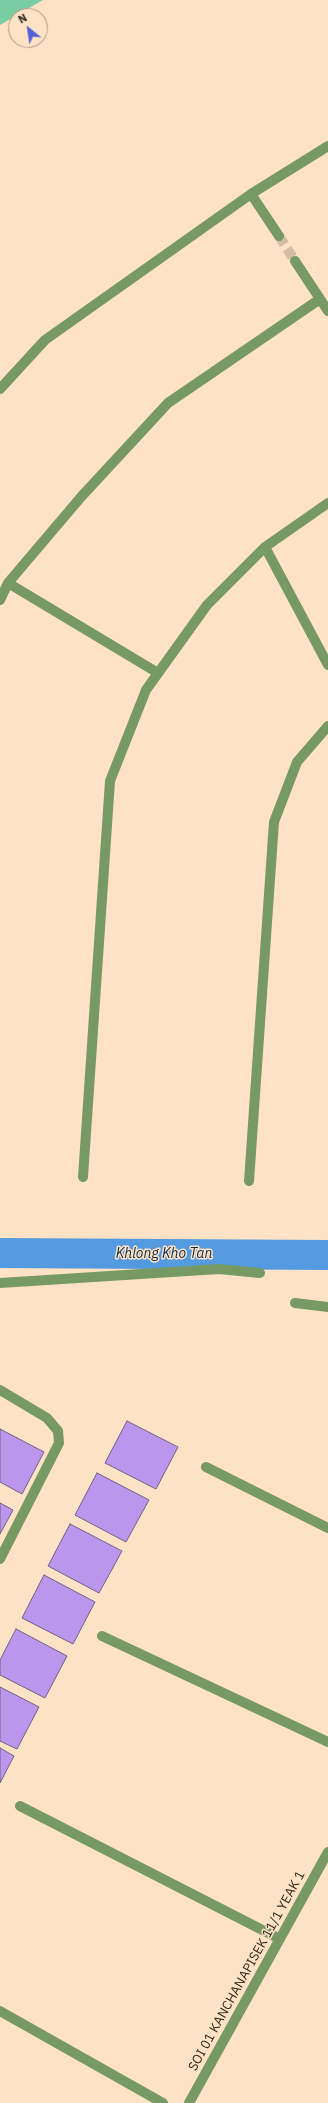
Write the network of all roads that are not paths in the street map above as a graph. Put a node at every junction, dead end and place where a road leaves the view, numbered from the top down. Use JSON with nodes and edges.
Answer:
{"nodes":[{"id":1,"x":328,"y":146,"type":"edge"},
{"id":2,"x":251,"y":194,"type":"junction"},
{"id":3,"x":279,"y":236,"type":"tunnel mouth"},
{"id":4,"x":295,"y":261,"type":"tunnel mouth"},
{"id":5,"x":320,"y":299,"type":"junction"},
{"id":6,"x":328,"y":311,"type":"edge"},
{"id":7,"x":0,"y":389,"type":"edge"},
{"id":8,"x":328,"y":503,"type":"edge"},
{"id":9,"x":265,"y":548,"type":"junction"},
{"id":10,"x":8,"y":583,"type":"junction"},
{"id":11,"x":0,"y":600,"type":"edge"},
{"id":12,"x":328,"y":665,"type":"edge"},
{"id":13,"x":158,"y":673,"type":"junction"},
{"id":14,"x":328,"y":726,"type":"edge"},
{"id":15,"x":83,"y":1177,"type":"dead end"},
{"id":16,"x":249,"y":1181,"type":"dead end"},
{"id":17,"x":260,"y":1273,"type":"dead end"},
{"id":18,"x":0,"y":1283,"type":"edge"},
{"id":19,"x":295,"y":1304,"type":"dead end"},
{"id":20,"x":328,"y":1307,"type":"edge"},
{"id":21,"x":0,"y":1390,"type":"edge"},
{"id":22,"x":206,"y":1467,"type":"dead end"},
{"id":23,"x":328,"y":1528,"type":"edge"},
{"id":24,"x":0,"y":1559,"type":"edge"},
{"id":25,"x":102,"y":1636,"type":"dead end"},
{"id":26,"x":328,"y":1742,"type":"edge"},
{"id":27,"x":20,"y":1806,"type":"dead end"},
{"id":28,"x":328,"y":1852,"type":"edge"},
{"id":29,"x":280,"y":1939,"type":"junction"},
{"id":30,"x":0,"y":2012,"type":"edge"},
{"id":31,"x":163,"y":2103,"type":"edge"},
{"id":32,"x":189,"y":2103,"type":"edge"}],
"edges":[{"from":1,"to":2,"type":"street"},
{"from":2,"to":3,"type":"street"},
{"from":2,"to":7,"type":"street"},
{"from":4,"to":5,"type":"street"},
{"from":5,"to":6,"type":"street"},
{"from":5,"to":10,"type":"street"},
{"from":8,"to":9,"type":"street"},
{"from":9,"to":12,"type":"street"},
{"from":9,"to":13,"type":"street"},
{"from":10,"to":11,"type":"street"},
{"from":10,"to":13,"type":"street"},
{"from":13,"to":15,"type":"street"},
{"from":14,"to":16,"type":"street"},
{"from":17,"to":18,"type":"street"},
{"from":19,"to":20,"type":"street"},
{"from":21,"to":24,"type":"street"},
{"from":22,"to":23,"type":"street"},
{"from":25,"to":26,"type":"street"},
{"from":27,"to":29,"type":"street"},
{"from":28,"to":29,"type":"street","name":"SOI 01 KANCHANAPISEK 11/1 YEAK 1"},
{"from":29,"to":32,"type":"street","name":"SOI 01 KANCHANAPISEK 11/1 YEAK 1"},
{"from":30,"to":31,"type":"street"}]}
